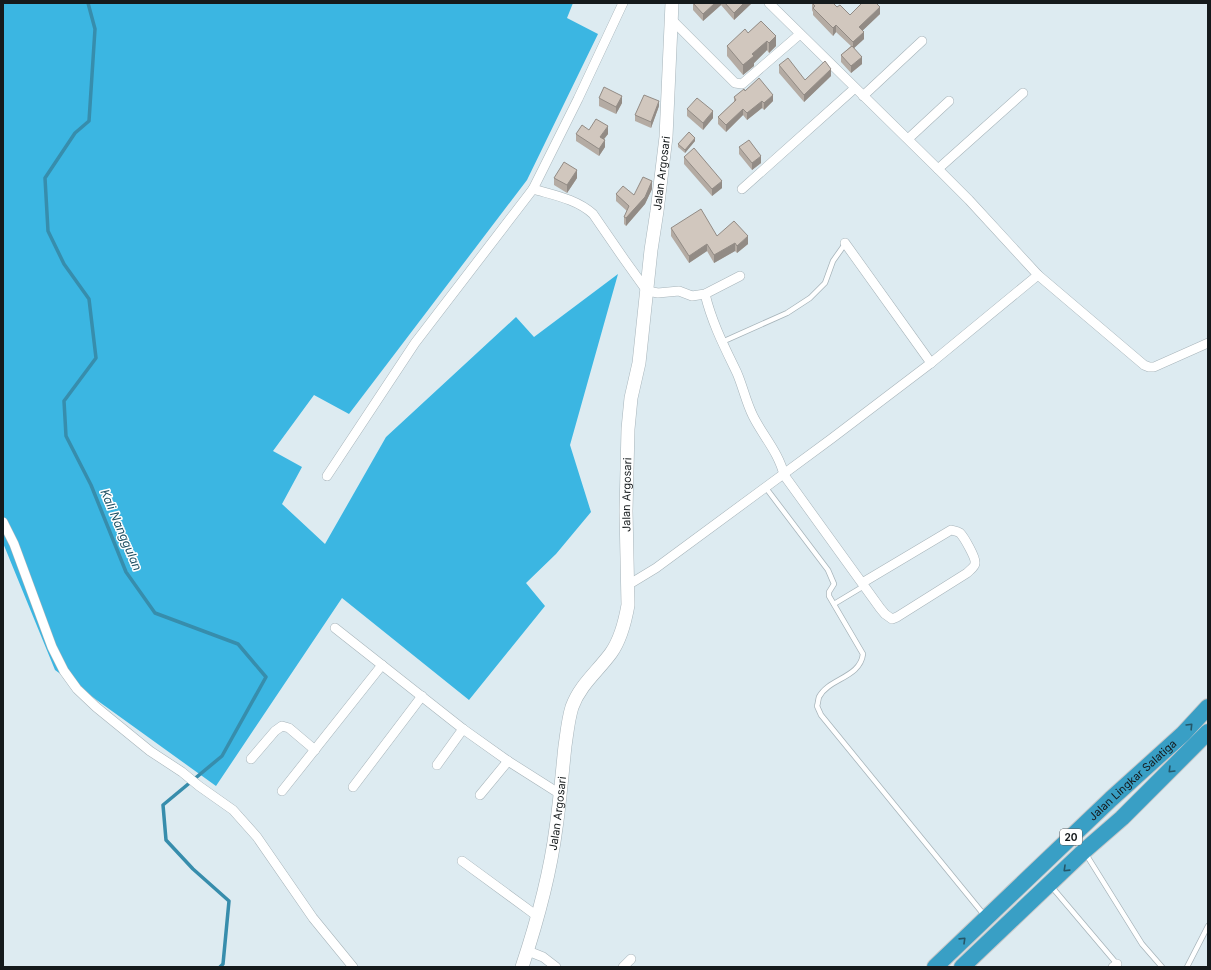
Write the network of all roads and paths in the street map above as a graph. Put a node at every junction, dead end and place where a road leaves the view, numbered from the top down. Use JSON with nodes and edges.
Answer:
{"nodes":[{"id":1,"x":623,"y":3,"type":"edge"},
{"id":2,"x":672,"y":3,"type":"edge"},
{"id":3,"x":769,"y":3,"type":"edge"},
{"id":4,"x":672,"y":20,"type":"junction"},
{"id":5,"x":800,"y":34,"type":"junction"},
{"id":6,"x":922,"y":40,"type":"dead end"},
{"id":7,"x":855,"y":88,"type":"junction"},
{"id":8,"x":1023,"y":94,"type":"dead end"},
{"id":9,"x":863,"y":96,"type":"junction"},
{"id":10,"x":949,"y":101,"type":"dead end"},
{"id":11,"x":908,"y":139,"type":"junction"},
{"id":12,"x":938,"y":169,"type":"junction"},
{"id":13,"x":533,"y":189,"type":"junction"},
{"id":14,"x":742,"y":189,"type":"dead end"},
{"id":15,"x":845,"y":244,"type":"joint"},
{"id":16,"x":1038,"y":275,"type":"junction"},
{"id":17,"x":740,"y":276,"type":"dead end"},
{"id":18,"x":647,"y":291,"type":"junction"},
{"id":19,"x":705,"y":294,"type":"junction"},
{"id":20,"x":722,"y":342,"type":"junction"},
{"id":21,"x":1208,"y":343,"type":"edge"},
{"id":22,"x":931,"y":363,"type":"junction"},
{"id":23,"x":784,"y":475,"type":"junction"},
{"id":24,"x":327,"y":476,"type":"dead end"},
{"id":25,"x":766,"y":488,"type":"junction"},
{"id":26,"x":3,"y":522,"type":"edge"},
{"id":27,"x":628,"y":585,"type":"junction"},
{"id":28,"x":863,"y":585,"type":"junction"},
{"id":29,"x":834,"y":604,"type":"junction"},
{"id":30,"x":335,"y":628,"type":"dead end"},
{"id":31,"x":382,"y":665,"type":"junction"},
{"id":32,"x":422,"y":696,"type":"junction"},
{"id":33,"x":1208,"y":707,"type":"edge"},
{"id":34,"x":463,"y":729,"type":"junction"},
{"id":35,"x":1208,"y":732,"type":"edge"},
{"id":36,"x":315,"y":750,"type":"junction"},
{"id":37,"x":251,"y":759,"type":"dead end"},
{"id":38,"x":508,"y":761,"type":"junction"},
{"id":39,"x":437,"y":765,"type":"dead end"},
{"id":40,"x":353,"y":787,"type":"dead end"},
{"id":41,"x":282,"y":791,"type":"dead end"},
{"id":42,"x":560,"y":794,"type":"junction"},
{"id":43,"x":480,"y":795,"type":"dead end"},
{"id":44,"x":1071,"y":837,"type":"junction"},
{"id":45,"x":1084,"y":851,"type":"junction"},
{"id":46,"x":462,"y":861,"type":"dead end"},
{"id":47,"x":1050,"y":884,"type":"junction"},
{"id":48,"x":537,"y":916,"type":"junction"},
{"id":49,"x":986,"y":918,"type":"junction"},
{"id":50,"x":1208,"y":926,"type":"edge"},
{"id":51,"x":528,"y":951,"type":"junction"},
{"id":52,"x":631,"y":959,"type":"dead end"},
{"id":53,"x":1117,"y":966,"type":"edge"},
{"id":54,"x":353,"y":967,"type":"edge"},
{"id":55,"x":522,"y":967,"type":"edge"},
{"id":56,"x":556,"y":967,"type":"edge"},
{"id":57,"x":624,"y":967,"type":"edge"},
{"id":58,"x":935,"y":967,"type":"edge"},
{"id":59,"x":962,"y":967,"type":"edge"},
{"id":60,"x":1162,"y":967,"type":"edge"},
{"id":61,"x":1187,"y":967,"type":"edge"}],
"edges":[{"from":1,"to":13,"type":"street"},
{"from":2,"to":4,"type":"street","name":"Jalan Argosari"},
{"from":3,"to":5,"type":"street"},
{"from":4,"to":5,"type":"street"},
{"from":4,"to":18,"type":"street","name":"Jalan Argosari"},
{"from":5,"to":7,"type":"street"},
{"from":6,"to":9,"type":"street"},
{"from":7,"to":9,"type":"street"},
{"from":7,"to":14,"type":"street"},
{"from":8,"to":12,"type":"street"},
{"from":9,"to":11,"type":"street"},
{"from":10,"to":11,"type":"street"},
{"from":11,"to":12,"type":"street"},
{"from":12,"to":16,"type":"street"},
{"from":13,"to":18,"type":"street"},
{"from":13,"to":24,"type":"street"},
{"from":15,"to":20,"type":"lane"},
{"from":15,"to":22,"type":"street"},
{"from":16,"to":21,"type":"street"},
{"from":16,"to":22,"type":"street"},
{"from":17,"to":19,"type":"street"},
{"from":18,"to":19,"type":"street"},
{"from":18,"to":27,"type":"street","name":"Jalan Argosari"},
{"from":19,"to":20,"type":"street"},
{"from":20,"to":23,"type":"street"},
{"from":22,"to":23,"type":"street"},
{"from":23,"to":25,"type":"street"},
{"from":23,"to":28,"type":"street"},
{"from":25,"to":27,"type":"street"},
{"from":25,"to":29,"type":"lane"},
{"from":26,"to":54,"type":"street"},
{"from":27,"to":42,"type":"street","name":"Jalan Argosari"},
{"from":28,"to":28,"type":"street"},
{"from":28,"to":29,"type":"lane"},
{"from":29,"to":49,"type":"lane"},
{"from":30,"to":31,"type":"street"},
{"from":31,"to":32,"type":"street"},
{"from":31,"to":36,"type":"street"},
{"from":32,"to":34,"type":"street"},
{"from":32,"to":40,"type":"street"},
{"from":44,"to":33,"type":"highway","name":"Jalan Lingkar Salatiga","number":"20","one_way":true},
{"from":34,"to":38,"type":"street"},
{"from":34,"to":39,"type":"street"},
{"from":35,"to":45,"type":"highway","name":"Jalan Lingkar Salatiga","number":"20","one_way":true},
{"from":36,"to":37,"type":"street"},
{"from":36,"to":41,"type":"street"},
{"from":38,"to":42,"type":"street"},
{"from":38,"to":43,"type":"street"},
{"from":42,"to":48,"type":"street","name":"Jalan Argosari"},
{"from":44,"to":45,"type":"lane"},
{"from":44,"to":49,"type":"highway","name":"Jalan Lingkar Salatiga","number":"20"},
{"from":45,"to":47,"type":"highway","name":"Jalan Lingkar Salatiga","number":"20","one_way":true},
{"from":45,"to":60,"type":"lane"},
{"from":46,"to":48,"type":"street"},
{"from":47,"to":53,"type":"lane"},
{"from":47,"to":59,"type":"highway","name":"Jalan Lingkar Salatiga","number":"20"},
{"from":48,"to":51,"type":"street","name":"Jalan Argosari"},
{"from":58,"to":49,"type":"highway","name":"Jalan Lingkar Salatiga","number":"20","one_way":true},
{"from":50,"to":61,"type":"lane"},
{"from":51,"to":55,"type":"street","name":"Jalan Argosari"},
{"from":51,"to":56,"type":"street"},
{"from":52,"to":57,"type":"street"}]}
